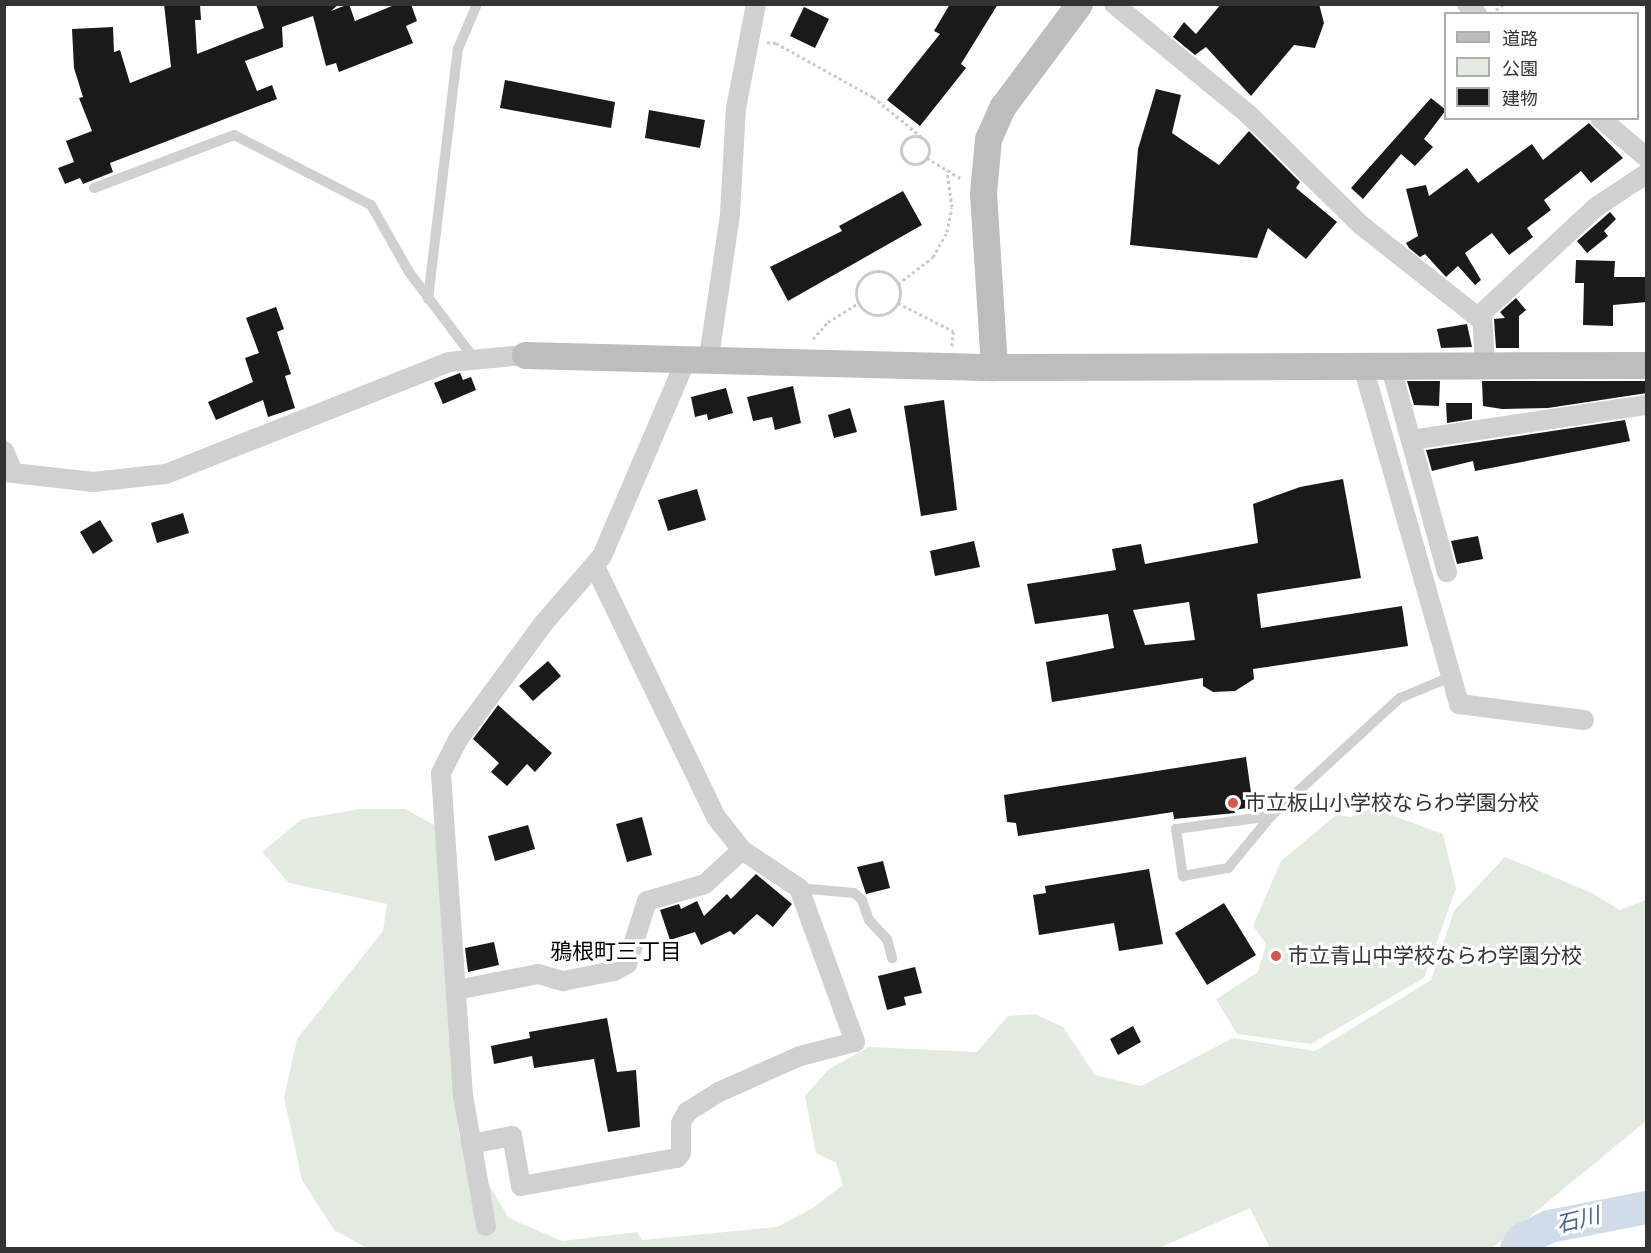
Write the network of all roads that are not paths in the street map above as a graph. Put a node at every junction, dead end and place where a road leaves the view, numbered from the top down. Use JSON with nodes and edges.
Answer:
{"nodes":[{"id":1,"x":477,"y":4,"type":"edge"},
{"id":2,"x":756,"y":4,"type":"edge"},
{"id":3,"x":1079,"y":4,"type":"edge"},
{"id":4,"x":1114,"y":4,"type":"edge"},
{"id":5,"x":1602,"y":120,"type":"edge"},
{"id":6,"x":1647,"y":158,"type":"edge"},
{"id":7,"x":1647,"y":174,"type":"edge"},
{"id":8,"x":94,"y":188,"type":"dead end"},
{"id":9,"x":428,"y":299,"type":"junction"},
{"id":10,"x":1480,"y":319,"type":"junction"},
{"id":11,"x":525,"y":355,"type":"joint"},
{"id":12,"x":472,"y":357,"type":"junction"},
{"id":13,"x":698,"y":358,"type":"junction"},
{"id":14,"x":1362,"y":363,"type":"junction"},
{"id":15,"x":1390,"y":364,"type":"junction"},
{"id":16,"x":1485,"y":364,"type":"junction"},
{"id":17,"x":1647,"y":365,"type":"edge"},
{"id":18,"x":994,"y":368,"type":"junction"},
{"id":19,"x":1647,"y":405,"type":"edge"},
{"id":20,"x":1411,"y":440,"type":"junction"},
{"id":21,"x":4,"y":451,"type":"edge"},
{"id":22,"x":9,"y":472,"type":"edge"},
{"id":23,"x":595,"y":567,"type":"junction"},
{"id":24,"x":1447,"y":572,"type":"dead end"},
{"id":25,"x":1453,"y":676,"type":"junction"},
{"id":26,"x":1584,"y":720,"type":"dead end"},
{"id":27,"x":1271,"y":816,"type":"junction"},
{"id":28,"x":742,"y":850,"type":"junction"},
{"id":29,"x":799,"y":888,"type":"junction"},
{"id":30,"x":892,"y":958,"type":"dead end"},
{"id":31,"x":456,"y":990,"type":"junction"},
{"id":32,"x":471,"y":1144,"type":"junction"},
{"id":33,"x":486,"y":1226,"type":"dead end"}],
"edges":[{"from":1,"to":9,"type":"lane"},
{"from":2,"to":13,"type":"street"},
{"from":3,"to":18,"type":"street"},
{"from":4,"to":10,"type":"street"},
{"from":5,"to":6,"type":"street"},
{"from":7,"to":10,"type":"street"},
{"from":8,"to":9,"type":"lane"},
{"from":9,"to":12,"type":"lane"},
{"from":10,"to":16,"type":"street"},
{"from":11,"to":12,"type":"street"},
{"from":11,"to":13,"type":"street"},
{"from":12,"to":22,"type":"street"},
{"from":13,"to":18,"type":"street"},
{"from":13,"to":23,"type":"street"},
{"from":14,"to":15,"type":"street"},
{"from":14,"to":18,"type":"street"},
{"from":14,"to":25,"type":"street"},
{"from":15,"to":16,"type":"street"},
{"from":15,"to":20,"type":"street"},
{"from":16,"to":17,"type":"street"},
{"from":19,"to":20,"type":"street"},
{"from":20,"to":24,"type":"street"},
{"from":21,"to":22,"type":"street"},
{"from":23,"to":28,"type":"street"},
{"from":23,"to":31,"type":"street"},
{"from":25,"to":26,"type":"street"},
{"from":25,"to":27,"type":"lane"},
{"from":27,"to":27,"type":"lane"},
{"from":28,"to":29,"type":"street"},
{"from":28,"to":31,"type":"street"},
{"from":29,"to":30,"type":"lane"},
{"from":29,"to":32,"type":"street"},
{"from":31,"to":32,"type":"street"},
{"from":32,"to":33,"type":"street"}]}
